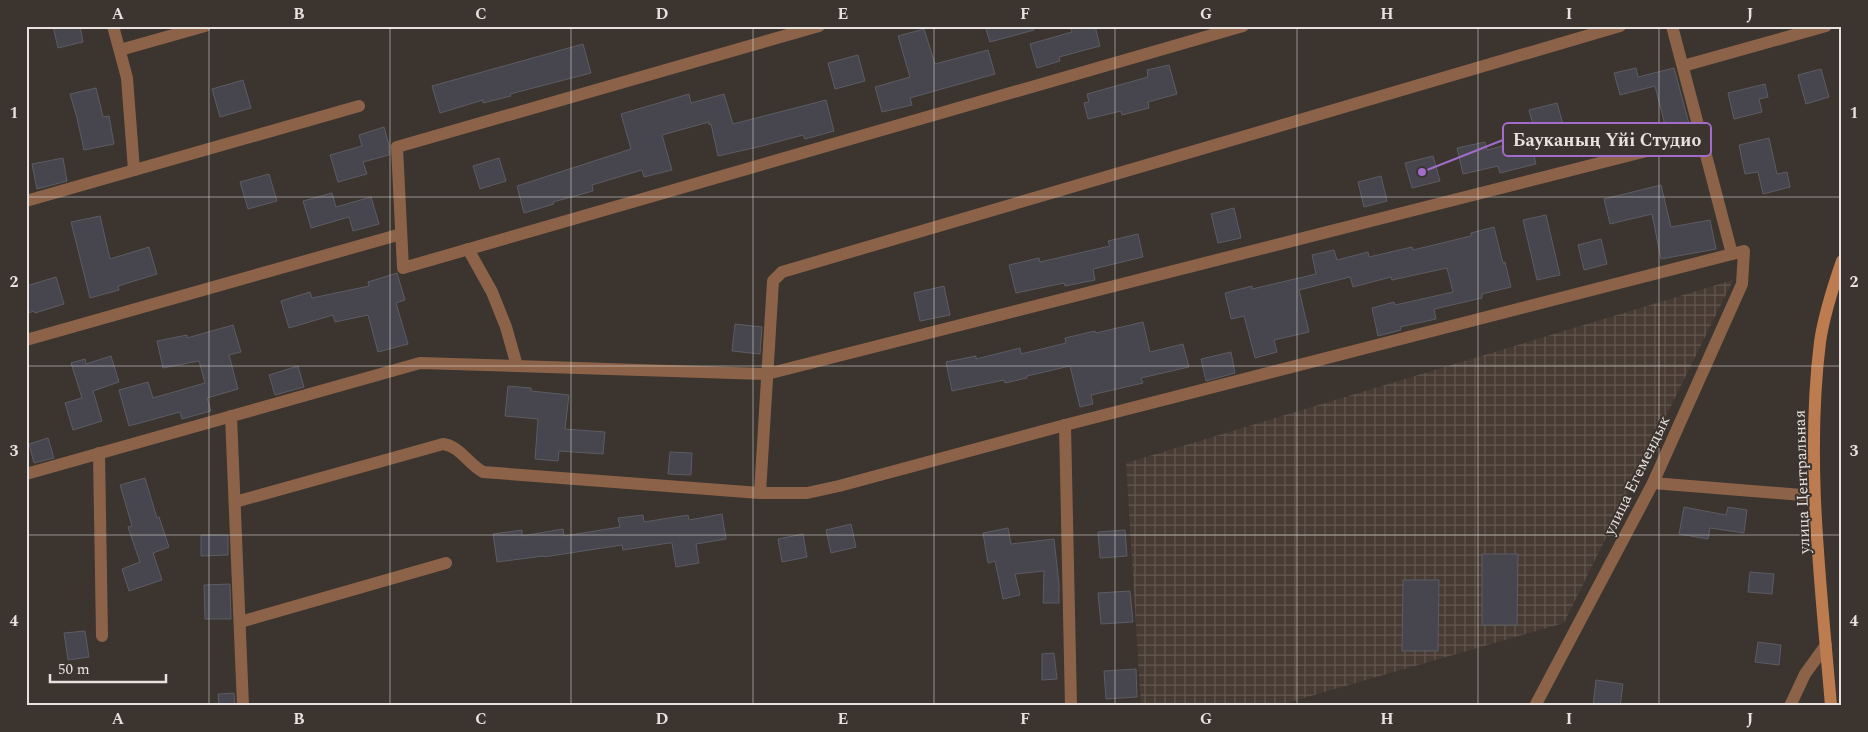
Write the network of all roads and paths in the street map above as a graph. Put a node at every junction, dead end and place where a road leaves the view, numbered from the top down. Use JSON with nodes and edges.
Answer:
{"nodes":[{"id":1,"x":113,"y":26,"type":"edge"},
{"id":2,"x":205,"y":26,"type":"edge"},
{"id":3,"x":819,"y":26,"type":"edge"},
{"id":4,"x":1243,"y":26,"type":"edge"},
{"id":5,"x":1620,"y":26,"type":"edge"},
{"id":6,"x":1672,"y":26,"type":"edge"},
{"id":7,"x":1826,"y":26,"type":"edge"},
{"id":8,"x":120,"y":50,"type":"junction"},
{"id":9,"x":1683,"y":66,"type":"junction"},
{"id":10,"x":359,"y":106,"type":"dead end"},
{"id":11,"x":1702,"y":137,"type":"junction"},
{"id":12,"x":134,"y":170,"type":"junction"},
{"id":13,"x":26,"y":201,"type":"edge"},
{"id":14,"x":401,"y":234,"type":"junction"},
{"id":15,"x":468,"y":249,"type":"junction"},
{"id":16,"x":1738,"y":252,"type":"junction"},
{"id":17,"x":1842,"y":261,"type":"edge"},
{"id":18,"x":26,"y":340,"type":"edge"},
{"id":19,"x":517,"y":366,"type":"junction"},
{"id":20,"x":767,"y":374,"type":"junction"},
{"id":21,"x":231,"y":416,"type":"junction"},
{"id":22,"x":1065,"y":425,"type":"junction"},
{"id":23,"x":99,"y":453,"type":"junction"},
{"id":24,"x":26,"y":474,"type":"edge"},
{"id":25,"x":1653,"y":483,"type":"junction"},
{"id":26,"x":760,"y":493,"type":"junction"},
{"id":27,"x":1814,"y":496,"type":"junction"},
{"id":28,"x":235,"y":502,"type":"junction"},
{"id":29,"x":446,"y":563,"type":"dead end"},
{"id":30,"x":240,"y":622,"type":"junction"},
{"id":31,"x":102,"y":636,"type":"dead end"},
{"id":32,"x":1826,"y":645,"type":"junction"},
{"id":33,"x":243,"y":706,"type":"edge"},
{"id":34,"x":1071,"y":706,"type":"edge"},
{"id":35,"x":1535,"y":706,"type":"edge"},
{"id":36,"x":1790,"y":706,"type":"edge"},
{"id":37,"x":1831,"y":706,"type":"edge"}],
"edges":[{"from":1,"to":8,"type":"street"},
{"from":2,"to":8,"type":"street"},
{"from":3,"to":14,"type":"street"},
{"from":4,"to":15,"type":"street"},
{"from":5,"to":20,"type":"street"},
{"from":6,"to":9,"type":"street","name":"улица Егемендык"},
{"from":7,"to":9,"type":"street"},
{"from":8,"to":12,"type":"street"},
{"from":9,"to":11,"type":"street","name":"улица Егемендык"},
{"from":10,"to":12,"type":"street"},
{"from":11,"to":16,"type":"street","name":"улица Егемендык"},
{"from":11,"to":20,"type":"street"},
{"from":12,"to":13,"type":"street"},
{"from":14,"to":15,"type":"street"},
{"from":14,"to":18,"type":"street"},
{"from":15,"to":19,"type":"street"},
{"from":16,"to":22,"type":"street"},
{"from":16,"to":25,"type":"street","name":"улица Егемендык"},
{"from":17,"to":27,"type":"main road","name":"улица Центральная"},
{"from":19,"to":20,"type":"street"},
{"from":19,"to":21,"type":"street"},
{"from":20,"to":26,"type":"street"},
{"from":21,"to":23,"type":"street"},
{"from":21,"to":28,"type":"street"},
{"from":22,"to":26,"type":"street"},
{"from":22,"to":34,"type":"street"},
{"from":23,"to":24,"type":"street"},
{"from":23,"to":31,"type":"street"},
{"from":25,"to":27,"type":"street"},
{"from":25,"to":35,"type":"street","name":"улица Егемендык"},
{"from":26,"to":28,"type":"street"},
{"from":27,"to":32,"type":"main road","name":"улица Центральная"},
{"from":28,"to":30,"type":"street"},
{"from":29,"to":30,"type":"street"},
{"from":30,"to":33,"type":"street"},
{"from":32,"to":36,"type":"street"},
{"from":32,"to":37,"type":"main road","name":"улица Центральная"}]}
